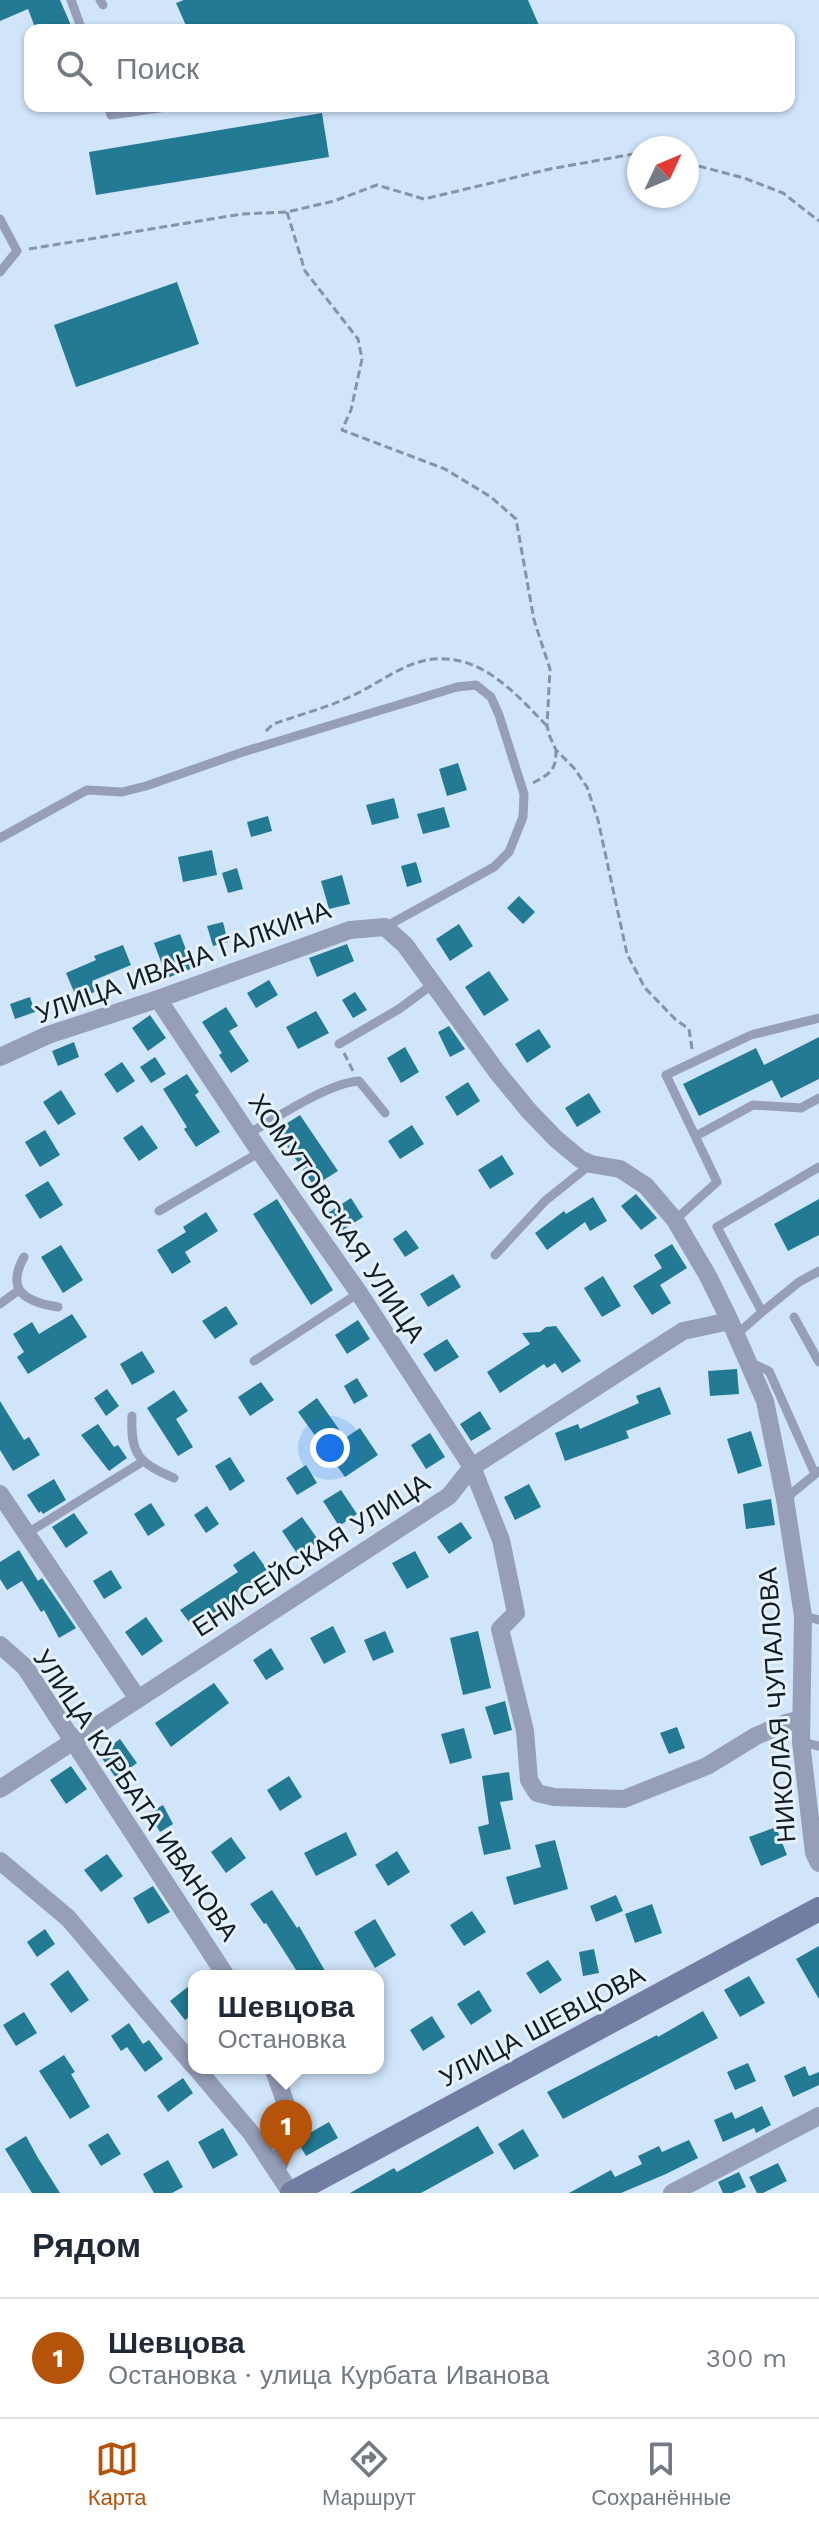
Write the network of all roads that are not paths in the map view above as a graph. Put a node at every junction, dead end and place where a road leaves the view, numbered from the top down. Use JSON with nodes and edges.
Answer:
{"nodes":[{"id":1,"x":71,"y":0,"type":"edge"},
{"id":2,"x":80,"y":24,"type":"edge"},
{"id":3,"x":110,"y":112,"type":"edge"},
{"id":4,"x":132,"y":112,"type":"edge"},
{"id":5,"x":0,"y":219,"type":"edge"},
{"id":6,"x":0,"y":272,"type":"edge"},
{"id":7,"x":0,"y":838,"type":"edge"},
{"id":8,"x":385,"y":927,"type":"junction"},
{"id":9,"x":433,"y":984,"type":"junction"},
{"id":10,"x":158,"y":999,"type":"junction"},
{"id":11,"x":819,"y":1018,"type":"edge"},
{"id":12,"x":339,"y":1044,"type":"road end"},
{"id":13,"x":0,"y":1057,"type":"edge"},
{"id":14,"x":819,"y":1098,"type":"edge"},
{"id":15,"x":385,"y":1113,"type":"dead end"},
{"id":16,"x":248,"y":1134,"type":"junction"},
{"id":17,"x":696,"y":1136,"type":"junction"},
{"id":18,"x":260,"y":1152,"type":"junction"},
{"id":19,"x":591,"y":1164,"type":"junction"},
{"id":20,"x":819,"y":1167,"type":"edge"},
{"id":21,"x":159,"y":1211,"type":"dead end"},
{"id":22,"x":675,"y":1220,"type":"junction"},
{"id":23,"x":495,"y":1255,"type":"dead end"},
{"id":24,"x":24,"y":1257,"type":"dead end"},
{"id":25,"x":819,"y":1271,"type":"edge"},
{"id":26,"x":19,"y":1290,"type":"junction"},
{"id":27,"x":359,"y":1293,"type":"junction"},
{"id":28,"x":0,"y":1304,"type":"edge"},
{"id":29,"x":58,"y":1307,"type":"dead end"},
{"id":30,"x":762,"y":1312,"type":"junction"},
{"id":31,"x":794,"y":1317,"type":"dead end"},
{"id":32,"x":733,"y":1328,"type":"junction"},
{"id":33,"x":254,"y":1361,"type":"dead end"},
{"id":34,"x":819,"y":1362,"type":"edge"},
{"id":35,"x":748,"y":1363,"type":"junction"},
{"id":36,"x":132,"y":1416,"type":"dead end"},
{"id":37,"x":142,"y":1462,"type":"junction"},
{"id":38,"x":472,"y":1467,"type":"junction"},
{"id":39,"x":817,"y":1472,"type":"edge"},
{"id":40,"x":174,"y":1478,"type":"dead end"},
{"id":41,"x":0,"y":1494,"type":"edge"},
{"id":42,"x":785,"y":1499,"type":"junction"},
{"id":43,"x":25,"y":1534,"type":"junction"},
{"id":44,"x":811,"y":1618,"type":"edge"},
{"id":45,"x":0,"y":1645,"type":"edge"},
{"id":46,"x":138,"y":1699,"type":"junction"},
{"id":47,"x":801,"y":1719,"type":"junction"},
{"id":48,"x":74,"y":1741,"type":"junction"},
{"id":49,"x":810,"y":1744,"type":"edge"},
{"id":50,"x":0,"y":1789,"type":"edge"},
{"id":51,"x":0,"y":1861,"type":"edge"},
{"id":52,"x":819,"y":1863,"type":"edge"},
{"id":53,"x":819,"y":1909,"type":"edge"},
{"id":54,"x":222,"y":1970,"type":"edge"},
{"id":55,"x":188,"y":2059,"type":"edge"},
{"id":56,"x":201,"y":2074,"type":"edge"},
{"id":57,"x":275,"y":2074,"type":"edge"},
{"id":58,"x":819,"y":2116,"type":"edge"},
{"id":59,"x":277,"y":2169,"type":"junction"},
{"id":60,"x":291,"y":2193,"type":"edge"},
{"id":61,"x":672,"y":2193,"type":"edge"}],
"edges":[{"from":1,"to":2,"type":"lane"},
{"from":3,"to":4,"type":"lane"},
{"from":5,"to":6,"type":"lane"},
{"from":7,"to":8,"type":"lane"},
{"from":8,"to":9,"type":"street","name":"НИКОЛАЯ ЧУПАЛОВА"},
{"from":8,"to":10,"type":"street","name":"УЛИЦА ИВАНА ГАЛКИНА"},
{"from":9,"to":12,"type":"lane"},
{"from":9,"to":19,"type":"street","name":"НИКОЛАЯ ЧУПАЛОВА"},
{"from":10,"to":13,"type":"street","name":"УЛИЦА ИВАНА ГАЛКИНА"},
{"from":10,"to":16,"type":"street","name":"ХОМУТОВСКАЯ УЛИЦА"},
{"from":11,"to":17,"type":"lane"},
{"from":14,"to":17,"type":"lane"},
{"from":15,"to":16,"type":"lane"},
{"from":16,"to":18,"type":"street","name":"ХОМУТОВСКАЯ УЛИЦА"},
{"from":17,"to":22,"type":"lane"},
{"from":18,"to":21,"type":"lane"},
{"from":18,"to":27,"type":"street","name":"ХОМУТОВСКАЯ УЛИЦА"},
{"from":19,"to":22,"type":"street","name":"НИКОЛАЯ ЧУПАЛОВА"},
{"from":19,"to":23,"type":"lane"},
{"from":20,"to":30,"type":"lane"},
{"from":22,"to":32,"type":"street","name":"НИКОЛАЯ ЧУПАЛОВА"},
{"from":24,"to":26,"type":"lane"},
{"from":25,"to":30,"type":"lane"},
{"from":26,"to":28,"type":"lane"},
{"from":26,"to":29,"type":"lane"},
{"from":27,"to":33,"type":"lane"},
{"from":27,"to":38,"type":"street","name":"ХОМУТОВСКАЯ УЛИЦА"},
{"from":30,"to":32,"type":"lane"},
{"from":31,"to":34,"type":"lane"},
{"from":32,"to":35,"type":"street","name":"НИКОЛАЯ ЧУПАЛОВА"},
{"from":32,"to":38,"type":"street","name":"ЕНИСЕЙСКАЯ УЛИЦА"},
{"from":35,"to":39,"type":"lane"},
{"from":35,"to":42,"type":"street","name":"НИКОЛАЯ ЧУПАЛОВА"},
{"from":36,"to":37,"type":"lane"},
{"from":37,"to":40,"type":"lane"},
{"from":37,"to":43,"type":"lane"},
{"from":38,"to":46,"type":"street","name":"ЕНИСЕЙСКАЯ УЛИЦА"},
{"from":38,"to":47,"type":"street","name":"ХОМУТОВСКАЯ УЛИЦА"},
{"from":39,"to":42,"type":"lane"},
{"from":41,"to":43,"type":"street"},
{"from":42,"to":44,"type":"street","name":"НИКОЛАЯ ЧУПАЛОВА"},
{"from":43,"to":46,"type":"street"},
{"from":44,"to":47,"type":"street","name":"НИКОЛАЯ ЧУПАЛОВА"},
{"from":45,"to":48,"type":"street","name":"УЛИЦА КУРБАТА ИВАНОВА"},
{"from":46,"to":48,"type":"street","name":"ЕНИСЕЙСКАЯ УЛИЦА"},
{"from":47,"to":49,"type":"street","name":"НИКОЛАЯ ЧУПАЛОВА"},
{"from":48,"to":50,"type":"street","name":"ЕНИСЕЙСКАЯ УЛИЦА"},
{"from":48,"to":54,"type":"street","name":"УЛИЦА КУРБАТА ИВАНОВА"},
{"from":49,"to":52,"type":"street","name":"НИКОЛАЯ ЧУПАЛОВА"},
{"from":51,"to":55,"type":"street"},
{"from":53,"to":60,"type":"main road","name":"УЛИЦА ШЕВЦОВА"},
{"from":56,"to":59,"type":"street"},
{"from":57,"to":59,"type":"street"},
{"from":58,"to":61,"type":"street"},
{"from":59,"to":60,"type":"street"}]}
